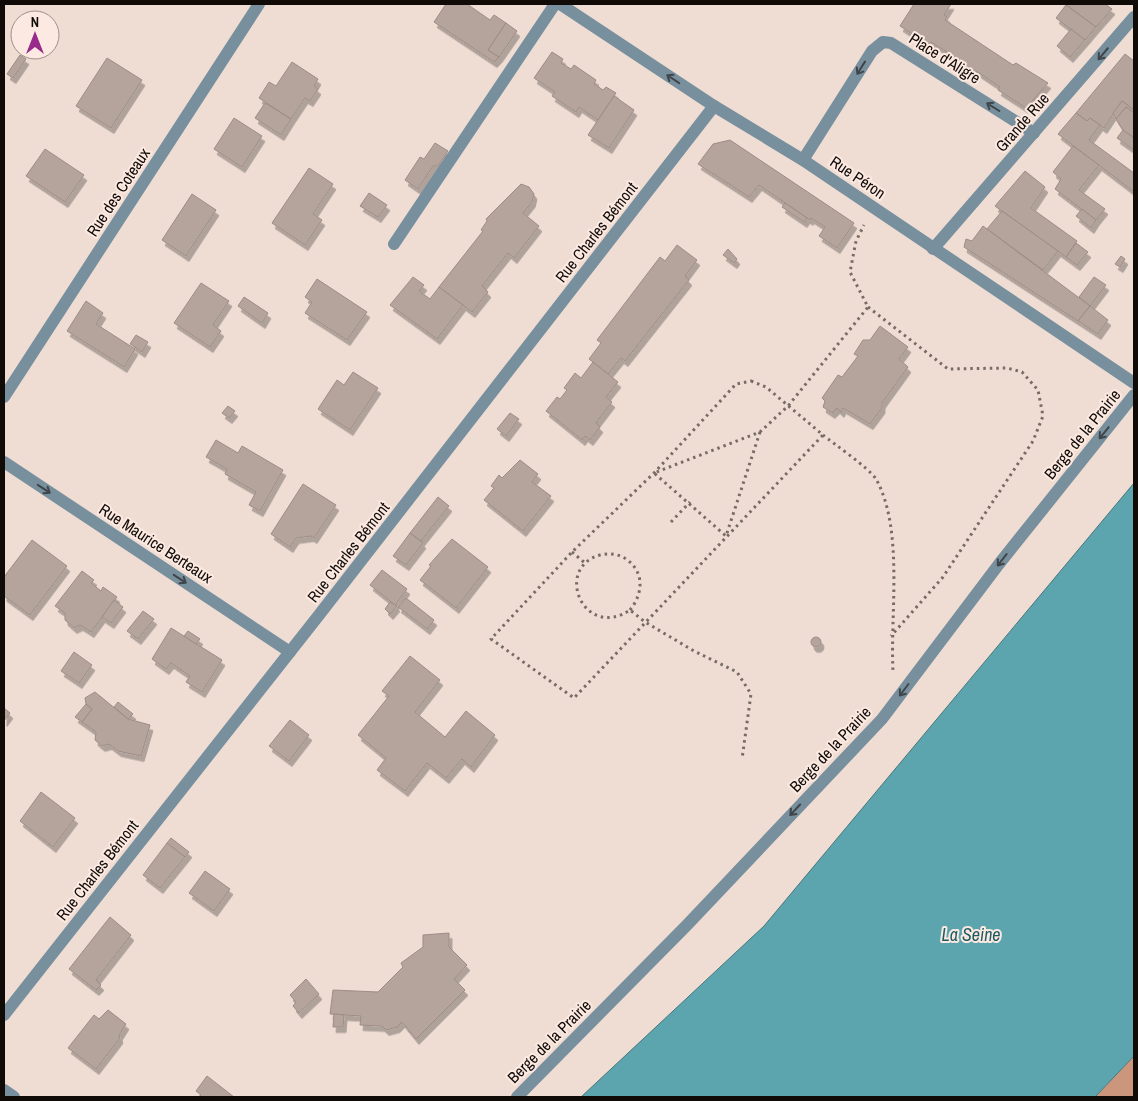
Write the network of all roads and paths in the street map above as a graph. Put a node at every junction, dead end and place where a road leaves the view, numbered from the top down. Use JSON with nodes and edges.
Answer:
{"nodes":[{"id":1,"x":259,"y":4,"type":"edge"},
{"id":2,"x":555,"y":4,"type":"edge"},
{"id":3,"x":560,"y":4,"type":"edge"},
{"id":4,"x":1134,"y":17,"type":"edge"},
{"id":5,"x":714,"y":106,"type":"junction"},
{"id":6,"x":1034,"y":133,"type":"junction"},
{"id":7,"x":803,"y":160,"type":"junction"},
{"id":8,"x":873,"y":207,"type":"junction"},
{"id":9,"x":394,"y":244,"type":"dead end"},
{"id":10,"x":933,"y":249,"type":"junction"},
{"id":11,"x":868,"y":307,"type":"junction"},
{"id":12,"x":1134,"y":383,"type":"edge"},
{"id":13,"x":1134,"y":395,"type":"edge"},
{"id":14,"x":4,"y":397,"type":"edge"},
{"id":15,"x":788,"y":406,"type":"junction"},
{"id":16,"x":760,"y":432,"type":"junction"},
{"id":17,"x":823,"y":435,"type":"junction"},
{"id":18,"x":4,"y":462,"type":"edge"},
{"id":19,"x":654,"y":473,"type":"junction"},
{"id":20,"x":690,"y":502,"type":"junction"},
{"id":21,"x":671,"y":522,"type":"dead end"},
{"id":22,"x":726,"y":536,"type":"junction"},
{"id":23,"x":572,"y":552,"type":"junction"},
{"id":24,"x":585,"y":564,"type":"junction"},
{"id":25,"x":630,"y":610,"type":"junction"},
{"id":26,"x":645,"y":622,"type":"junction"},
{"id":27,"x":891,"y":636,"type":"junction"},
{"id":28,"x":290,"y":652,"type":"junction"},
{"id":29,"x":894,"y":703,"type":"junction"},
{"id":30,"x":742,"y":759,"type":"dead end"},
{"id":31,"x":4,"y":1015,"type":"edge"},
{"id":32,"x":4,"y":1090,"type":"edge"},
{"id":33,"x":14,"y":1097,"type":"edge"},
{"id":34,"x":516,"y":1097,"type":"edge"}],
"edges":[{"from":1,"to":14,"type":"street","name":"Rue des Coteaux"},
{"from":2,"to":9,"type":"street"},
{"from":5,"to":3,"type":"street","name":"Rue Péron","one_way":true},
{"from":4,"to":6,"type":"street","name":"Grande Rue","one_way":true},
{"from":5,"to":7,"type":"street","name":"Rue Péron"},
{"from":5,"to":28,"type":"street","name":"Rue Charles Bémont"},
{"from":6,"to":7,"type":"street","name":"Place d'Aligre","one_way":true},
{"from":6,"to":10,"type":"street","name":"Grande Rue"},
{"from":7,"to":8,"type":"street","name":"Rue Péron"},
{"from":8,"to":10,"type":"street","name":"Rue Péron"},
{"from":8,"to":11,"type":"path"},
{"from":10,"to":12,"type":"street","name":"Rue Péron"},
{"from":11,"to":15,"type":"path"},
{"from":11,"to":27,"type":"path"},
{"from":13,"to":29,"type":"street","name":"Berge de la Prairie","one_way":true},
{"from":15,"to":16,"type":"path"},
{"from":15,"to":17,"type":"path"},
{"from":15,"to":19,"type":"path"},
{"from":16,"to":19,"type":"path"},
{"from":16,"to":22,"type":"path"},
{"from":17,"to":22,"type":"path"},
{"from":17,"to":27,"type":"path"},
{"from":18,"to":28,"type":"street","name":"Rue Maurice Berteaux","one_way":true},
{"from":19,"to":20,"type":"path"},
{"from":19,"to":23,"type":"path"},
{"from":20,"to":21,"type":"path"},
{"from":20,"to":22,"type":"path"},
{"from":22,"to":26,"type":"path"},
{"from":23,"to":24,"type":"path"},
{"from":23,"to":26,"type":"path"},
{"from":24,"to":25,"type":"path"},
{"from":24,"to":25,"type":"path"},
{"from":25,"to":26,"type":"path"},
{"from":26,"to":30,"type":"path"},
{"from":27,"to":29,"type":"path"},
{"from":28,"to":31,"type":"street","name":"Rue Charles Bémont"},
{"from":29,"to":34,"type":"street","name":"Berge de la Prairie","one_way":true},
{"from":32,"to":33,"type":"street"}]}
